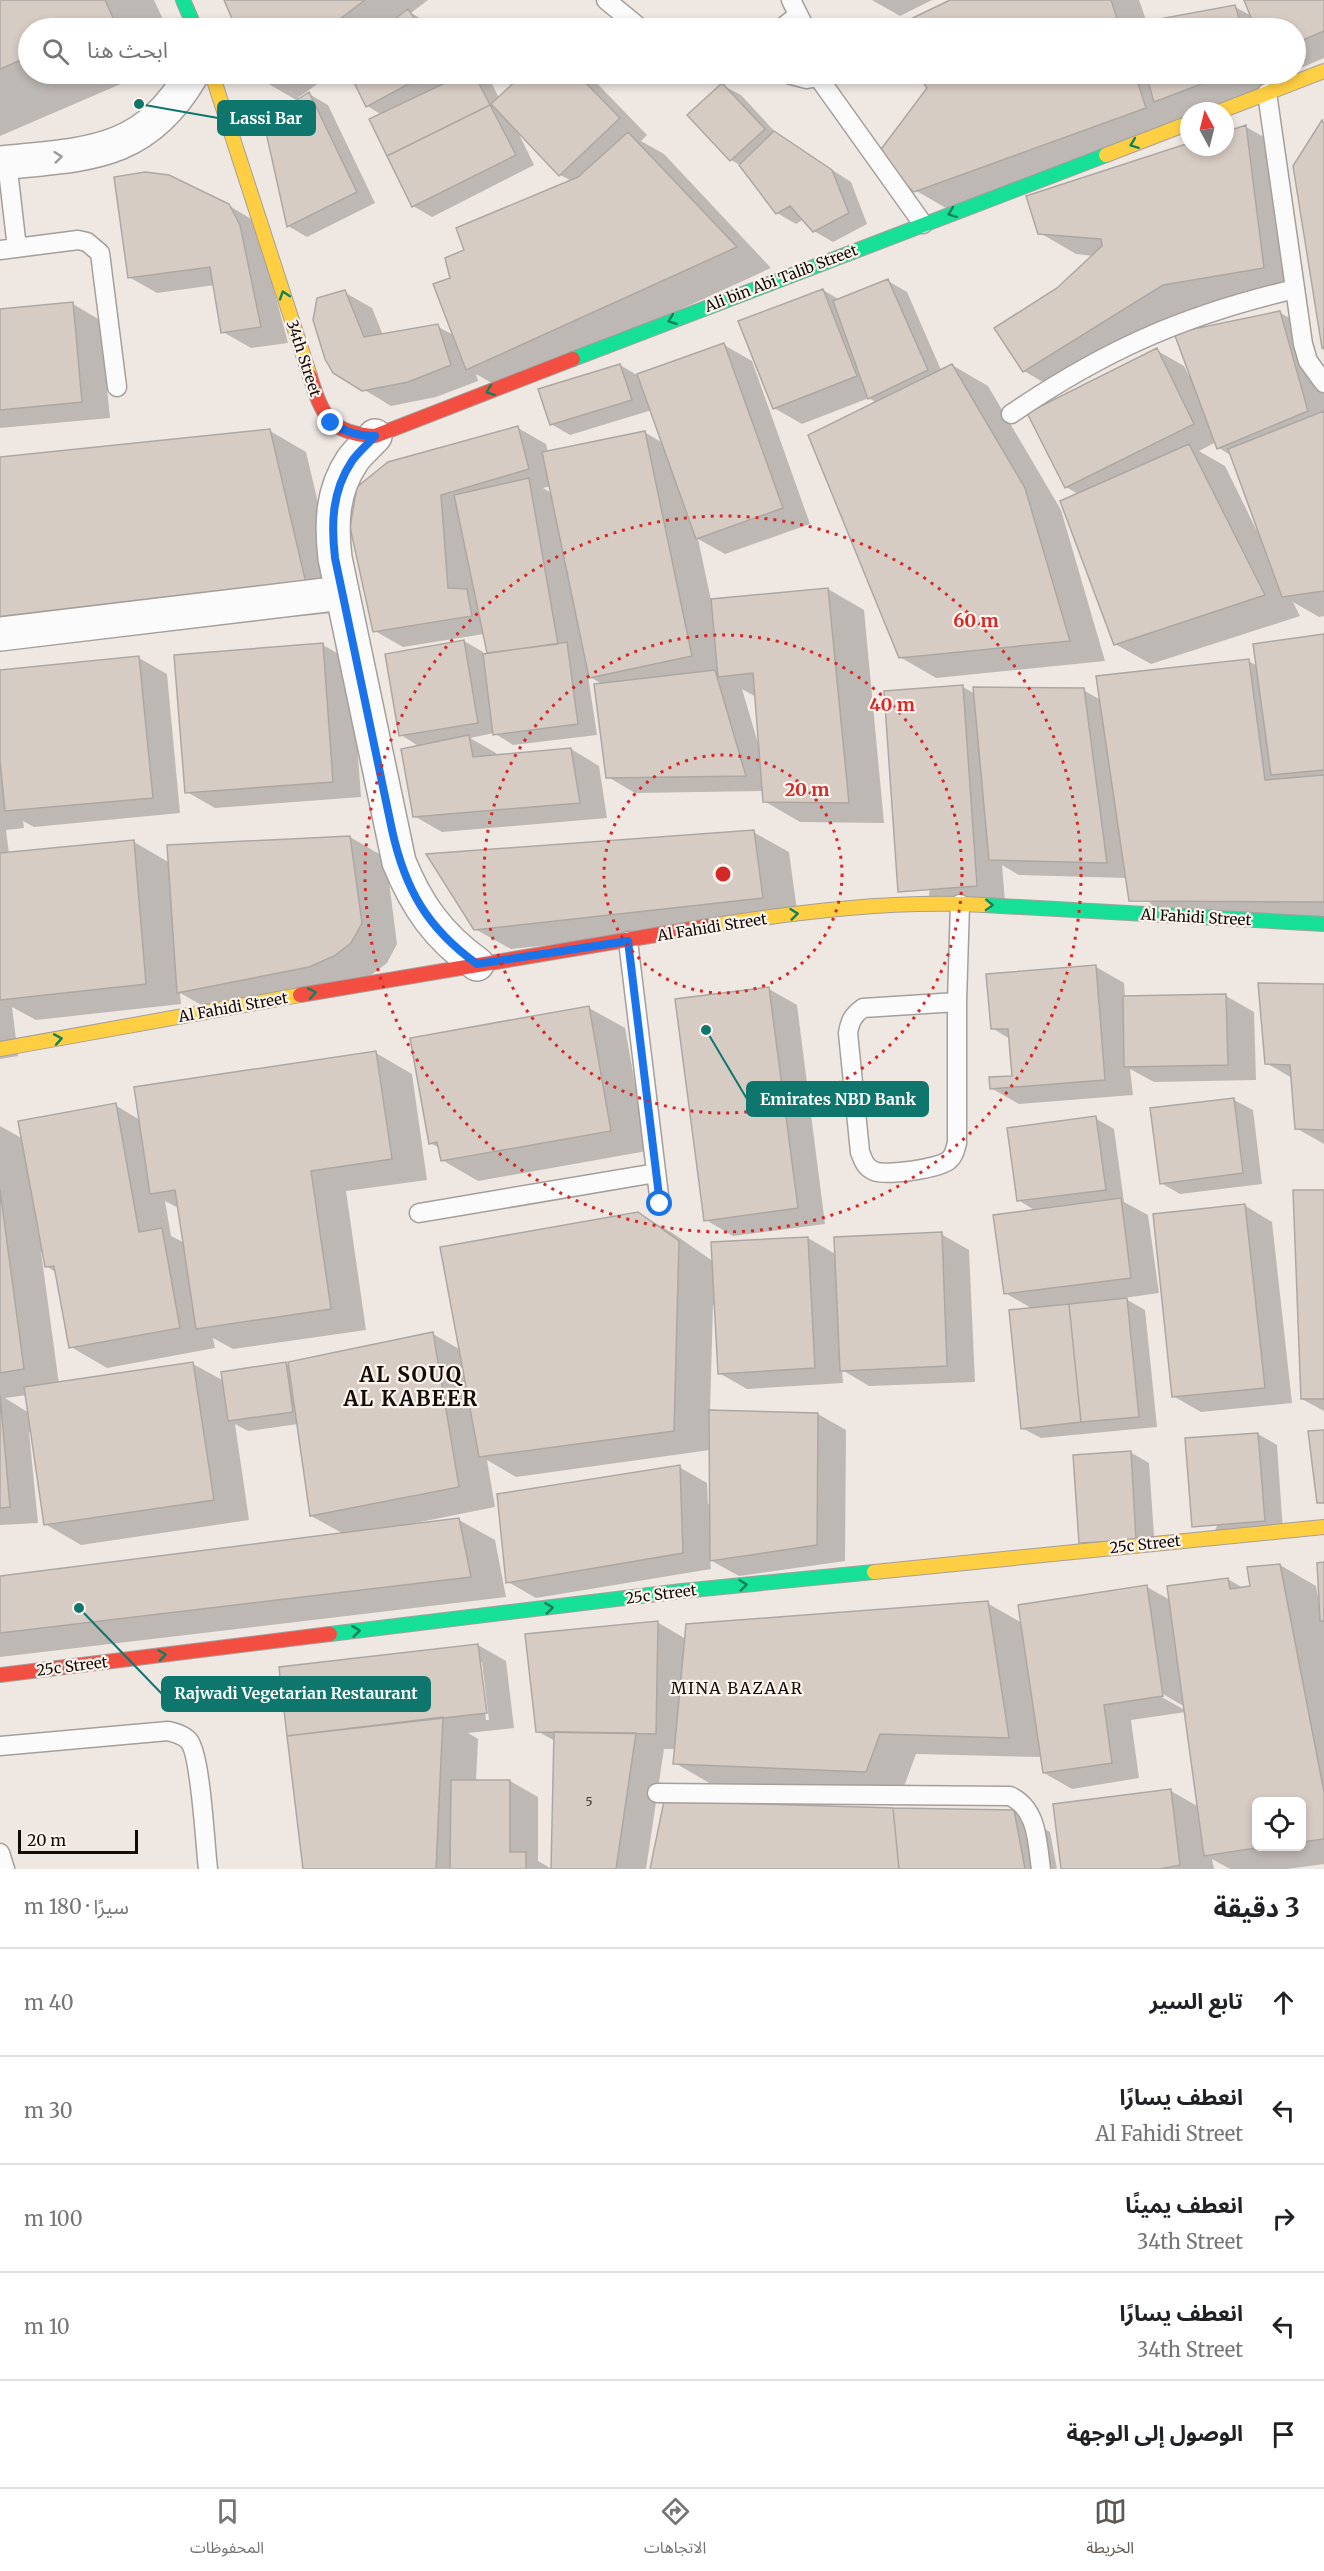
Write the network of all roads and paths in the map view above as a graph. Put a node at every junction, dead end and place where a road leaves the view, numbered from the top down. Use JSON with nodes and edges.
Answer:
{"nodes":[{"id":1,"x":183,"y":0,"type":"edge"},
{"id":2,"x":606,"y":0,"type":"edge"},
{"id":3,"x":191,"y":18,"type":"edge"},
{"id":4,"x":628,"y":18,"type":"edge"},
{"id":5,"x":1324,"y":71,"type":"edge"},
{"id":6,"x":1306,"y":78,"type":"edge"},
{"id":7,"x":186,"y":84,"type":"edge"},
{"id":8,"x":215,"y":84,"type":"edge"},
{"id":9,"x":824,"y":84,"type":"edge"},
{"id":10,"x":1291,"y":84,"type":"edge"},
{"id":11,"x":1268,"y":93,"type":"junction"},
{"id":12,"x":1234,"y":106,"type":"edge"},
{"id":13,"x":1180,"y":126,"type":"edge"},
{"id":14,"x":4,"y":163,"type":"edge"},
{"id":15,"x":923,"y":224,"type":"junction"},
{"id":16,"x":8,"y":249,"type":"edge"},
{"id":17,"x":1295,"y":289,"type":"junction"},
{"id":18,"x":1324,"y":383,"type":"edge"},
{"id":19,"x":117,"y":387,"type":"dead end"},
{"id":20,"x":1011,"y":414,"type":"dead end"},
{"id":21,"x":375,"y":436,"type":"junction"},
{"id":22,"x":342,"y":594,"type":"junction"},
{"id":23,"x":0,"y":634,"type":"edge"},
{"id":24,"x":960,"y":904,"type":"junction"},
{"id":25,"x":1324,"y":924,"type":"edge"},
{"id":26,"x":628,"y":941,"type":"junction"},
{"id":27,"x":477,"y":964,"type":"junction"},
{"id":28,"x":957,"y":1002,"type":"junction"},
{"id":29,"x":0,"y":1049,"type":"edge"},
{"id":30,"x":656,"y":1173,"type":"junction"},
{"id":31,"x":660,"y":1204,"type":"dead end"},
{"id":32,"x":419,"y":1214,"type":"dead end"},
{"id":33,"x":1324,"y":1527,"type":"edge"},
{"id":34,"x":0,"y":1675,"type":"edge"},
{"id":35,"x":0,"y":1746,"type":"edge"},
{"id":36,"x":657,"y":1793,"type":"dead end"},
{"id":37,"x":0,"y":1853,"type":"edge"},
{"id":38,"x":5,"y":1869,"type":"edge"},
{"id":39,"x":208,"y":1869,"type":"edge"},
{"id":40,"x":1041,"y":1869,"type":"edge"}],
"edges":[{"from":1,"to":3,"type":"street"},
{"from":2,"to":4,"type":"lane"},
{"from":5,"to":6,"type":"street"},
{"from":14,"to":7,"type":"street","one_way":true},
{"from":21,"to":8,"type":"street","name":"34th Street","one_way":true},
{"from":9,"to":15,"type":"lane"},
{"from":10,"to":11,"type":"street"},
{"from":11,"to":12,"type":"street"},
{"from":11,"to":17,"type":"lane"},
{"from":13,"to":15,"type":"street","name":"Ali bin Abi Talib Street","one_way":true},
{"from":14,"to":16,"type":"lane"},
{"from":15,"to":21,"type":"street","name":"Ali bin Abi Talib Street","one_way":true},
{"from":16,"to":19,"type":"lane"},
{"from":17,"to":18,"type":"lane"},
{"from":17,"to":20,"type":"lane"},
{"from":21,"to":22,"type":"street"},
{"from":22,"to":23,"type":"street"},
{"from":22,"to":27,"type":"street"},
{"from":24,"to":25,"type":"street","name":"Al Fahidi Street","one_way":true},
{"from":26,"to":24,"type":"street","name":"Al Fahidi Street","one_way":true},
{"from":24,"to":28,"type":"lane"},
{"from":26,"to":27,"type":"street","name":"Al Fahidi Street"},
{"from":26,"to":30,"type":"lane"},
{"from":29,"to":27,"type":"street","name":"Al Fahidi Street","one_way":true},
{"from":28,"to":28,"type":"lane"},
{"from":30,"to":31,"type":"lane"},
{"from":30,"to":32,"type":"lane"},
{"from":34,"to":33,"type":"street","name":"25c Street","one_way":true},
{"from":35,"to":39,"type":"lane"},
{"from":36,"to":40,"type":"lane"},
{"from":37,"to":38,"type":"lane"}]}
